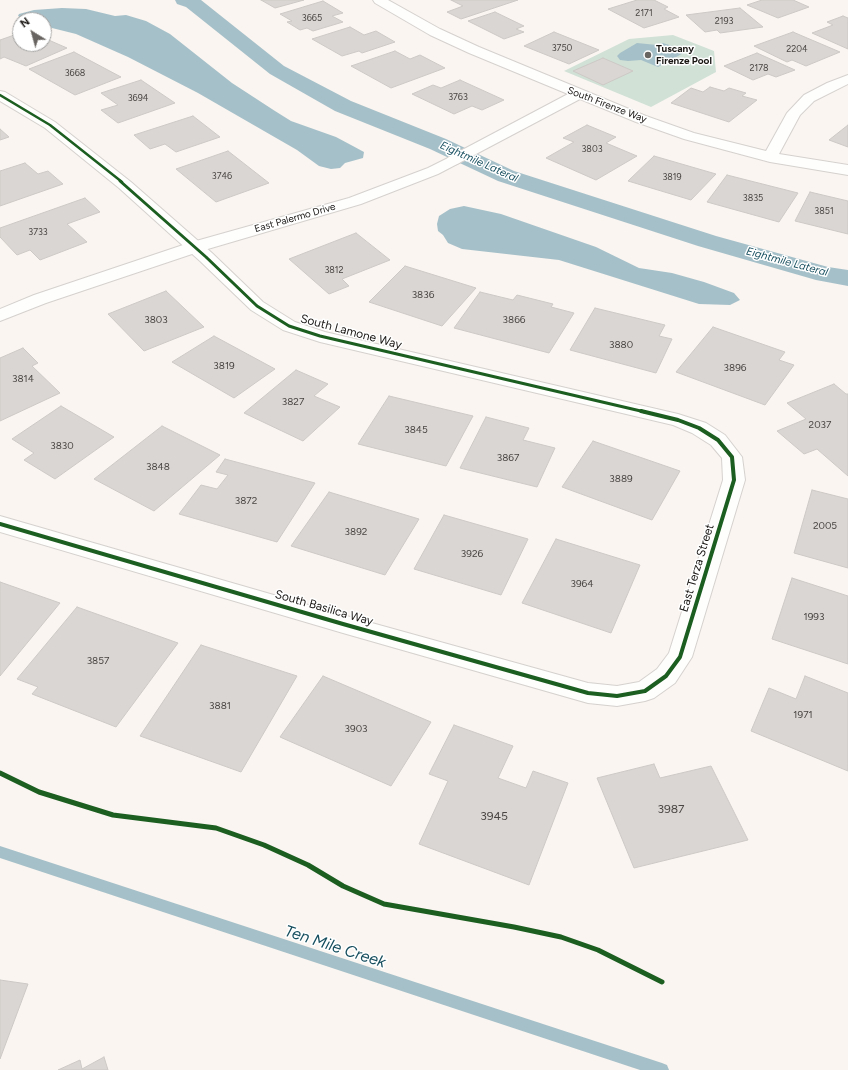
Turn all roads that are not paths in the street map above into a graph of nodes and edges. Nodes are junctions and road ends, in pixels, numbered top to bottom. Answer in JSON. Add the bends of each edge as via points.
{"nodes":[{"id":1,"x":379,"y":0,"type":"edge"},
{"id":2,"x":848,"y":79,"type":"edge"},
{"id":3,"x":579,"y":94,"type":"junction"},
{"id":4,"x":0,"y":95,"type":"edge"},
{"id":5,"x":770,"y":157,"type":"junction"},
{"id":6,"x":848,"y":170,"type":"edge"},
{"id":7,"x":194,"y":247,"type":"junction"},
{"id":8,"x":0,"y":316,"type":"edge"},
{"id":9,"x":718,"y":440,"type":"joint"},
{"id":10,"x":0,"y":524,"type":"edge"},
{"id":11,"x":645,"y":691,"type":"joint"}],
"edges":[{"from":1,"to":3,"type":"street","name":"South Firenze Way","via":[[435,32]]},
{"from":2,"to":5,"type":"street","via":[[809,98],[794,112]]},
{"from":3,"to":5,"type":"street","name":"South Firenze Way","via":[[689,136]]},
{"from":3,"to":7,"type":"street","name":"East Palermo Drive","via":[[433,171],[355,201]]},
{"from":4,"to":7,"type":"street","name":"South Lamone Way","via":[[50,125],[125,184]]},
{"from":5,"to":6,"type":"street","name":"South Firenze Way"},
{"from":7,"to":8,"type":"street","name":"East Palermo Drive","via":[[40,298]]},
{"from":7,"to":9,"type":"street","name":"South Lamone Way","via":[[257,306],[289,326],[320,336],[678,420],[699,428]]},
{"from":9,"to":11,"type":"street","name":"East Terza Street","via":[[732,457],[734,480],[680,657],[666,676]]},
{"from":10,"to":11,"type":"street","name":"South Basilica Way","via":[[588,692],[617,696]]}]}
